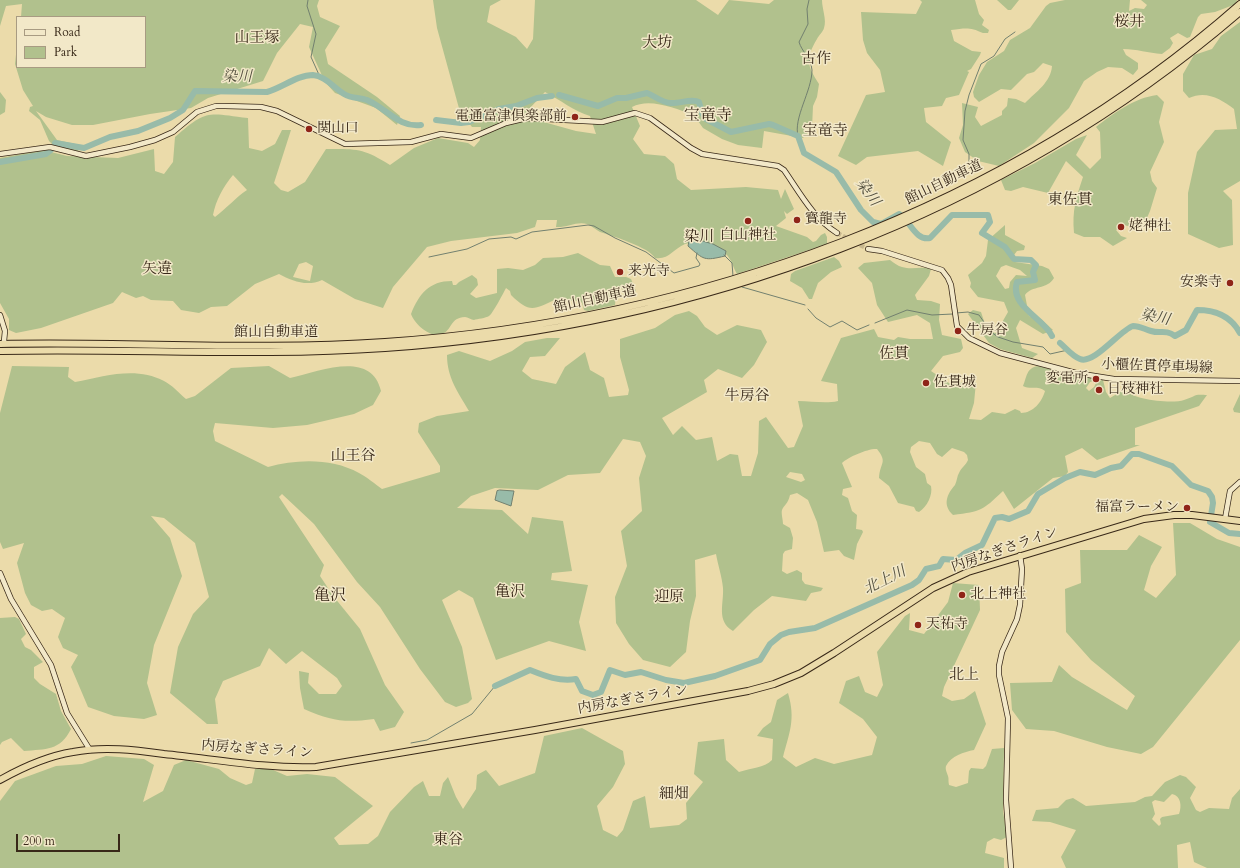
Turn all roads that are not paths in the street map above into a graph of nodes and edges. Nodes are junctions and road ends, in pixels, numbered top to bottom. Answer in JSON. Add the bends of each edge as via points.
{"nodes":[{"id":1,"x":1240,"y":4,"type":"edge"},
{"id":2,"x":1240,"y":12,"type":"edge"},
{"id":3,"x":0,"y":154,"type":"edge"},
{"id":4,"x":958,"y":195,"type":"junction"},
{"id":5,"x":837,"y":233,"type":"tunnel mouth"},
{"id":6,"x":872,"y":233,"type":"junction"},
{"id":7,"x":868,"y":249,"type":"tunnel mouth"},
{"id":8,"x":0,"y":315,"type":"edge"},
{"id":9,"x":2,"y":342,"type":"edge"},
{"id":10,"x":0,"y":351,"type":"edge"},
{"id":11,"x":1240,"y":381,"type":"edge"},
{"id":12,"x":1240,"y":482,"type":"edge"},
{"id":13,"x":1221,"y":518,"type":"junction"},
{"id":14,"x":1240,"y":521,"type":"edge"},
{"id":15,"x":1020,"y":555,"type":"junction"},
{"id":16,"x":0,"y":573,"type":"edge"},
{"id":17,"x":90,"y":750,"type":"junction"},
{"id":18,"x":0,"y":780,"type":"edge"},
{"id":19,"x":1011,"y":868,"type":"edge"}],
"edges":[{"from":1,"to":4,"type":"highway","name":"館山自動車道","via":[[1180,53],[1106,106]]},
{"from":2,"to":4,"type":"highway","name":"館山自動車道","via":[[1191,53],[1118,106],[1050,149]]},
{"from":3,"to":5,"type":"main road","via":[[50,147],[86,156],[130,147],[164,137],[197,112],[216,106],[277,111],[345,144],[411,142],[441,134],[470,138],[506,123],[527,118],[602,122],[635,113],[650,118],[702,154],[778,166],[784,170],[811,210]]},
{"from":4,"to":6,"type":"highway","name":"館山自動車道"},
{"from":6,"to":9,"type":"highway","name":"館山自動車道","via":[[674,295],[559,321],[499,330],[382,342],[318,345]]},
{"from":6,"to":10,"type":"highway","name":"館山自動車道","via":[[771,274],[676,302],[500,336],[383,348],[318,351]]},
{"from":7,"to":11,"type":"main road","name":"小櫃佐貫停車場線","via":[[942,270],[951,285],[957,326],[963,333],[987,348],[1076,373],[1139,380]]},
{"from":8,"to":9,"type":"main road","via":[[5,331]]},
{"from":12,"to":13,"type":"main road","via":[[1230,491]]},
{"from":13,"to":14,"type":"highway","name":"内房なぎさライン"},
{"from":13,"to":15,"type":"highway","name":"内房なぎさライン","via":[[1174,515],[1144,519]]},
{"from":15,"to":17,"type":"highway","name":"内房なぎさライン","via":[[968,572],[933,588],[801,673],[748,691],[316,767],[116,749]]},
{"from":15,"to":19,"type":"main road","via":[[1020,605],[999,666],[1008,718],[1006,800]]},
{"from":16,"to":17,"type":"main road","via":[[11,599],[51,665],[67,713]]},
{"from":17,"to":18,"type":"highway","name":"内房なぎさライン","via":[[52,757]]}]}
